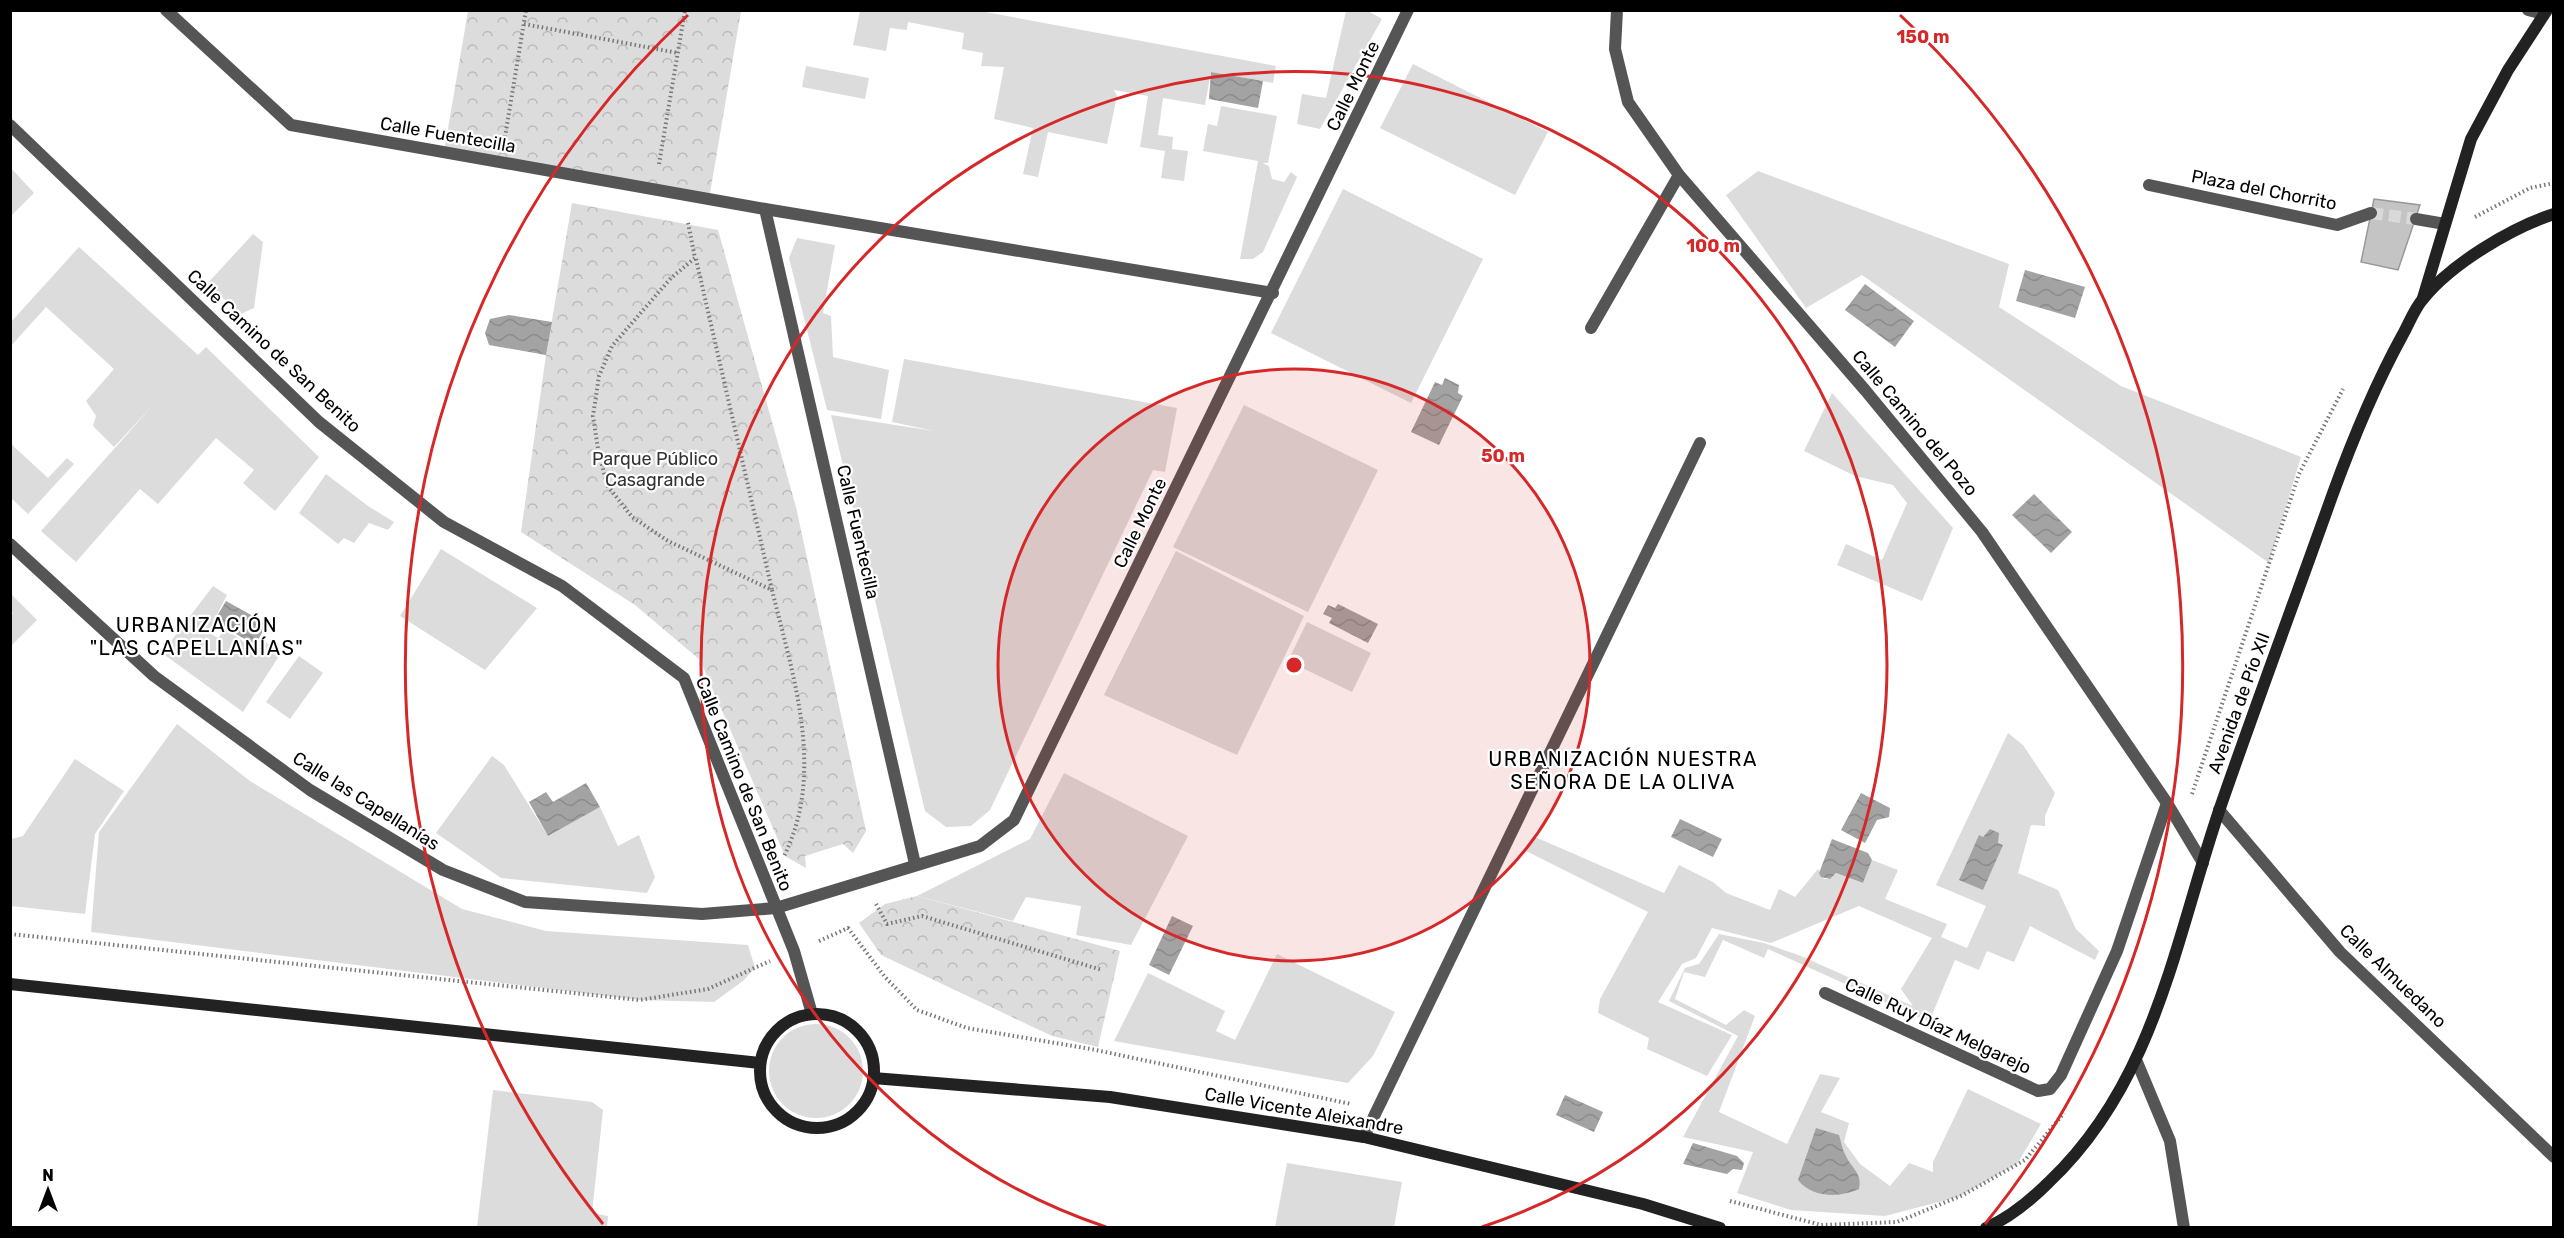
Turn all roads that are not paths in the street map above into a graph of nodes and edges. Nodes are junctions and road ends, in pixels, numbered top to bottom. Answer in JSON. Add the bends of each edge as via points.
{"nodes":[{"id":1,"x":166,"y":10,"type":"edge"},
{"id":2,"x":1408,"y":10,"type":"edge"},
{"id":3,"x":1617,"y":10,"type":"edge"},
{"id":4,"x":2528,"y":10,"type":"edge"},
{"id":5,"x":2546,"y":12,"type":"edge"},
{"id":6,"x":10,"y":125,"type":"edge"},
{"id":7,"x":1679,"y":175,"type":"junction"},
{"id":8,"x":2149,"y":186,"type":"dead end"},
{"id":9,"x":765,"y":209,"type":"junction"},
{"id":10,"x":2371,"y":213,"type":"tunnel mouth"},
{"id":11,"x":2553,"y":214,"type":"edge"},
{"id":12,"x":2416,"y":219,"type":"tunnel mouth"},
{"id":13,"x":2445,"y":224,"type":"junction"},
{"id":14,"x":1273,"y":293,"type":"junction"},
{"id":15,"x":2423,"y":299,"type":"junction"},
{"id":16,"x":1590,"y":328,"type":"dead end"},
{"id":17,"x":1700,"y":443,"type":"dead end"},
{"id":18,"x":10,"y":544,"type":"edge"},
{"id":19,"x":2167,"y":803,"type":"junction"},
{"id":20,"x":2219,"y":810,"type":"junction"},
{"id":21,"x":2203,"y":863,"type":"junction"},
{"id":22,"x":915,"y":864,"type":"junction"},
{"id":23,"x":776,"y":908,"type":"junction"},
{"id":24,"x":10,"y":984,"type":"edge"},
{"id":25,"x":1825,"y":993,"type":"dead end"},
{"id":26,"x":812,"y":1014,"type":"junction"},
{"id":27,"x":2137,"y":1062,"type":"junction"},
{"id":28,"x":760,"y":1063,"type":"junction"},
{"id":29,"x":873,"y":1078,"type":"junction"},
{"id":30,"x":1364,"y":1137,"type":"junction"},
{"id":31,"x":2553,"y":1157,"type":"edge"},
{"id":32,"x":1720,"y":1227,"type":"edge"},
{"id":33,"x":1986,"y":1227,"type":"edge"},
{"id":34,"x":2184,"y":1227,"type":"edge"}],
"edges":[{"from":1,"to":9,"type":"street","name":"Calle Fuentecilla","via":[[291,125]]},
{"from":2,"to":14,"type":"street","name":"Calle Monte"},
{"from":3,"to":7,"type":"street","name":"Calle Camino del Pozo","via":[[1615,49],[1628,102]]},
{"from":4,"to":5,"type":"street"},
{"from":5,"to":13,"type":"main road","via":[[2508,70],[2471,139]]},
{"from":6,"to":23,"type":"street","name":"Calle Camino de San Benito","via":[[319,422],[444,522],[562,586],[684,678]]},
{"from":7,"to":16,"type":"street"},
{"from":7,"to":19,"type":"street","name":"Calle Camino del Pozo","via":[[1982,531]]},
{"from":8,"to":10,"type":"street","name":"Plaza del Chorrito","via":[[2337,225]]},
{"from":9,"to":14,"type":"street","name":"Calle Fuentecilla"},
{"from":9,"to":22,"type":"street","name":"Calle Fuentecilla"},
{"from":11,"to":15,"type":"main road","name":"Avenida de Pío XII","via":[[2492,243]]},
{"from":12,"to":13,"type":"street"},
{"from":13,"to":15,"type":"main road"},
{"from":14,"to":22,"type":"street","name":"Calle Monte","via":[[1014,820],[980,846]]},
{"from":15,"to":20,"type":"main road","name":"Avenida de Pío XII","via":[[2384,368],[2350,447]]},
{"from":17,"to":30,"type":"street"},
{"from":18,"to":23,"type":"street","name":"Calle las Capellanías","via":[[154,676],[310,790],[443,870],[525,902],[702,914]]},
{"from":19,"to":21,"type":"street","name":"Calle Camino del Pozo"},
{"from":19,"to":25,"type":"street","name":"Calle Ruy Díaz Melgarejo","via":[[2117,951],[2061,1075],[2050,1089],[2037,1091]]},
{"from":20,"to":21,"type":"main road","name":"Avenida de Pío XII"},
{"from":20,"to":31,"type":"street","name":"Calle Almuedano","via":[[2340,952]]},
{"from":21,"to":27,"type":"main road","name":"Avenida de Pío XII"},
{"from":22,"to":23,"type":"street","name":"Calle Monte"},
{"from":23,"to":26,"type":"street","name":"Calle Camino de San Benito","via":[[794,951]]},
{"from":24,"to":28,"type":"main road"},
{"from":26,"to":28,"type":"main road","via":[[794,1018],[777,1029]]},
{"from":26,"to":29,"type":"main road","via":[[831,1015],[848,1022],[862,1035],[871,1050]]},
{"from":27,"to":33,"type":"main road","name":"Avenida de Pío XII","via":[[2073,1160],[2033,1198]]},
{"from":27,"to":34,"type":"street","via":[[2170,1141]]},
{"from":28,"to":29,"type":"main road","via":[[760,1082],[767,1101],[797,1125],[816,1128],[851,1117],[864,1104]]},
{"from":29,"to":30,"type":"main road","name":"Calle Vicente Aleixandre","via":[[1110,1096]]},
{"from":30,"to":32,"type":"main road","name":"Calle Vicente Aleixandre","via":[[1643,1204]]}]}
